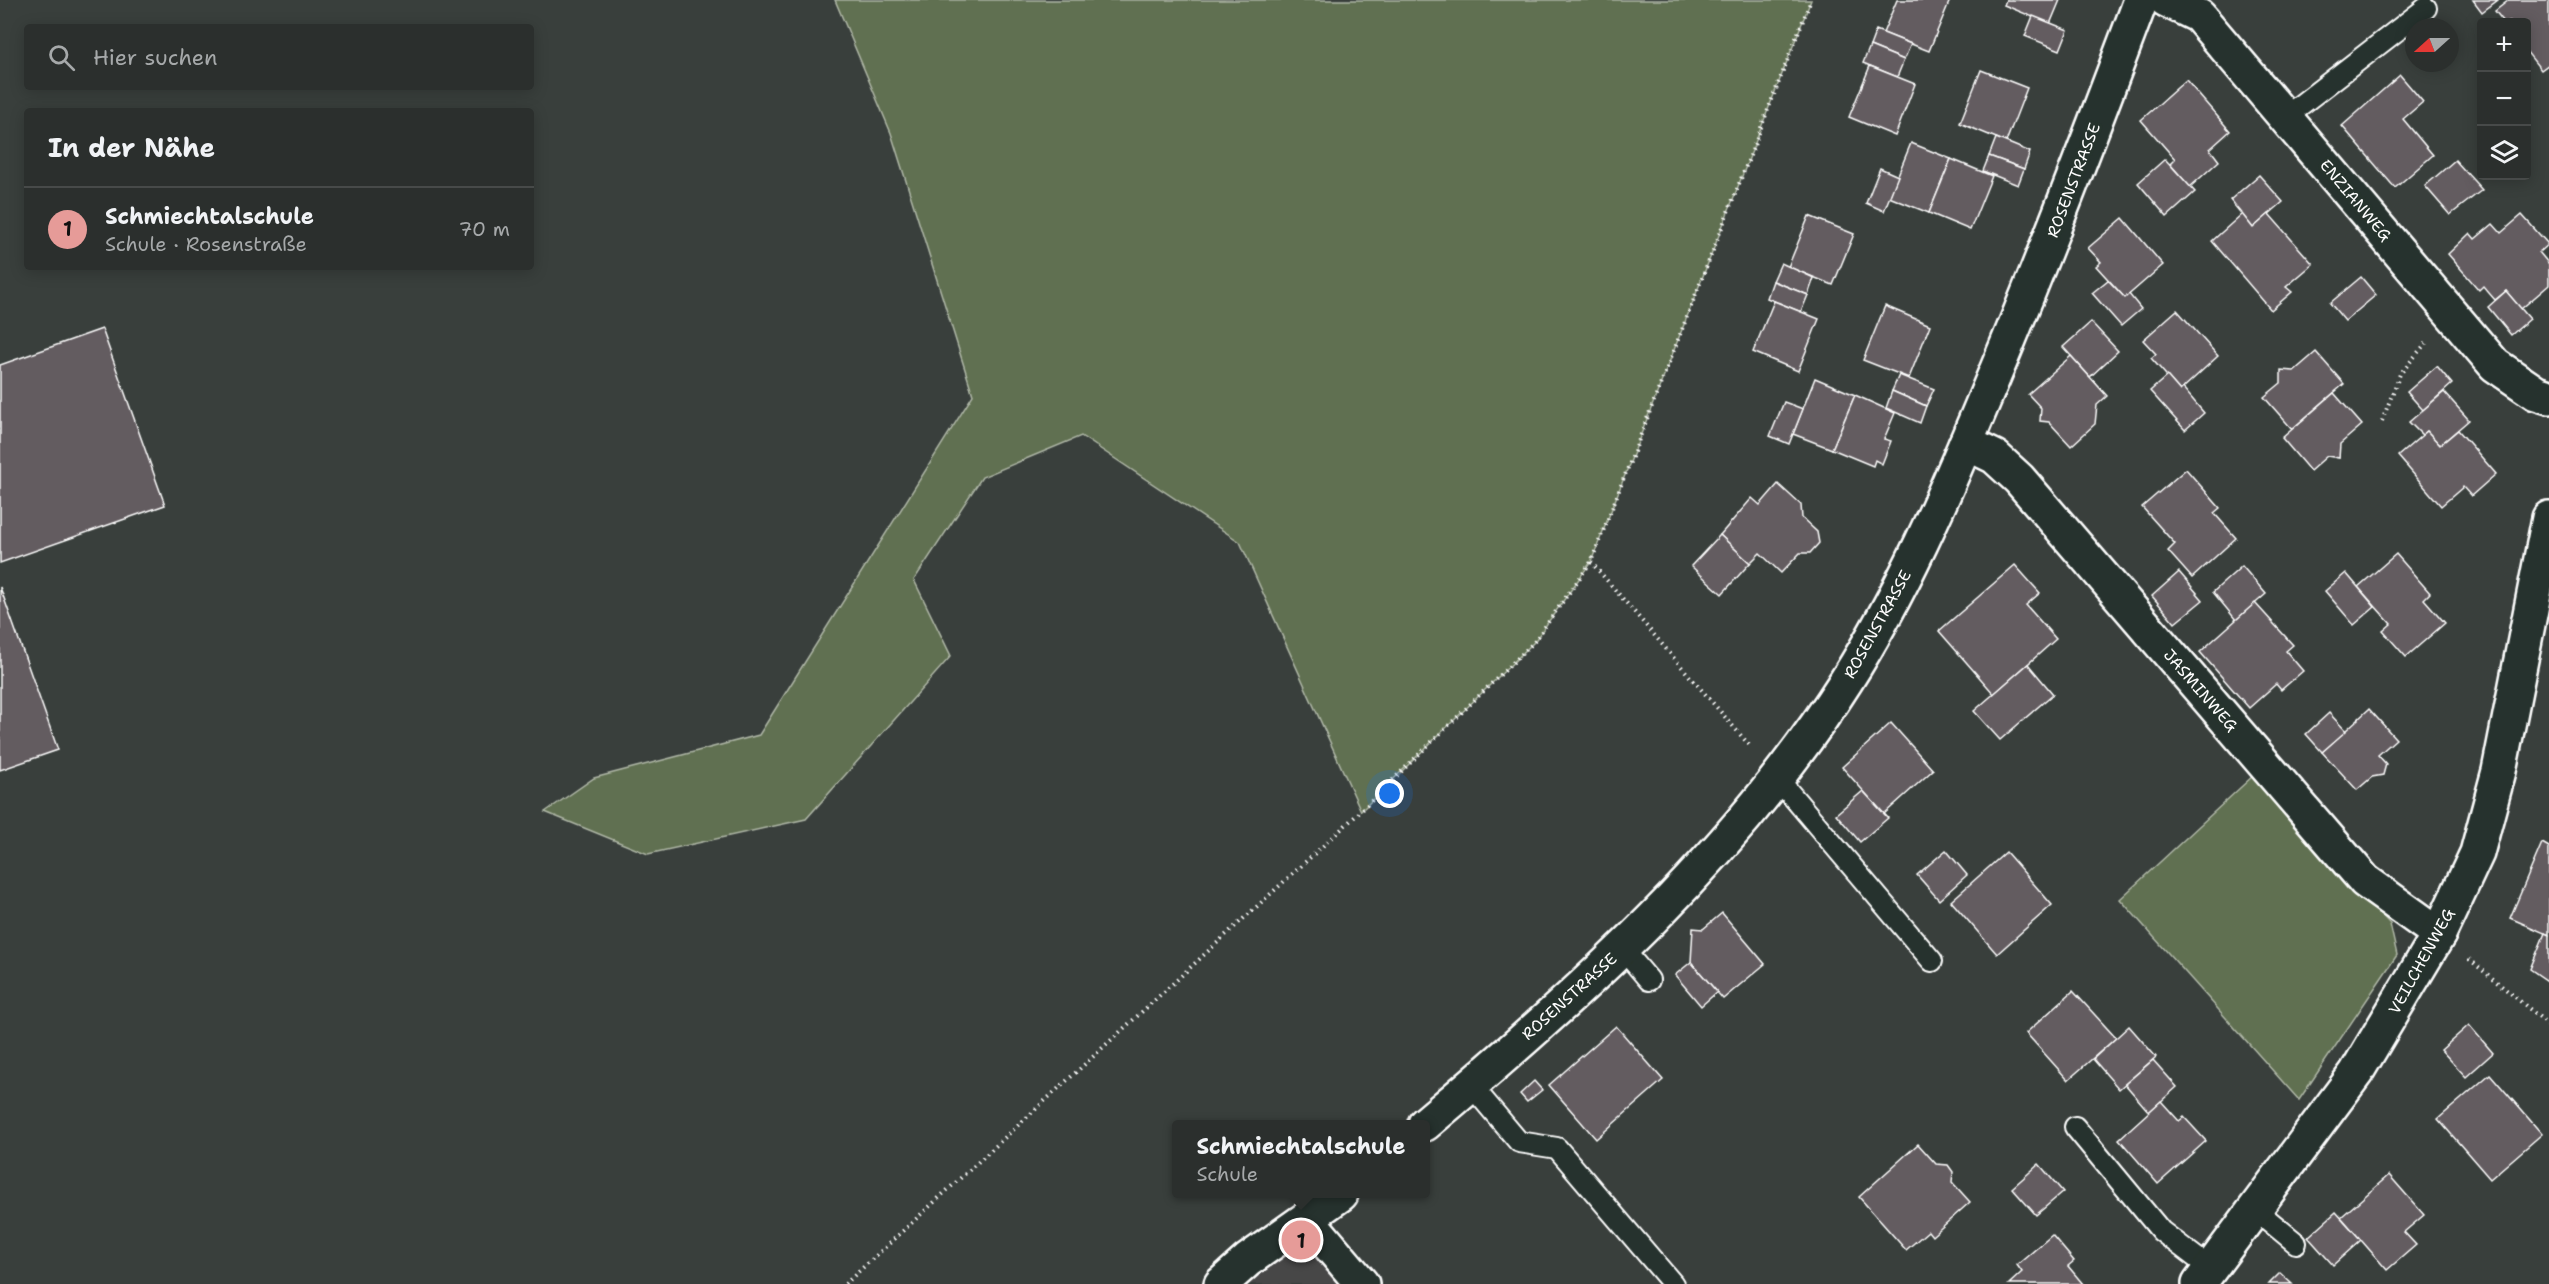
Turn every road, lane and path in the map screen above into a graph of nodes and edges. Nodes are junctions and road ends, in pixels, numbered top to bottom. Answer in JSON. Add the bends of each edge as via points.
{"nodes":[{"id":1,"x":1811,"y":0,"type":"edge"},
{"id":2,"x":2141,"y":0,"type":"edge"},
{"id":3,"x":2166,"y":0,"type":"edge"},
{"id":4,"x":2426,"y":8,"type":"dead end"},
{"id":5,"x":2285,"y":117,"type":"junction"},
{"id":6,"x":2451,"y":312,"type":"junction"},
{"id":7,"x":2549,"y":397,"type":"edge"},
{"id":8,"x":2382,"y":421,"type":"dead end"},
{"id":9,"x":1966,"y":443,"type":"junction"},
{"id":10,"x":2549,"y":518,"type":"edge"},
{"id":11,"x":1591,"y":562,"type":"junction"},
{"id":12,"x":1777,"y":778,"type":"junction"},
{"id":13,"x":2439,"y":934,"type":"junction"},
{"id":14,"x":1622,"y":948,"type":"junction"},
{"id":15,"x":1932,"y":961,"type":"dead end"},
{"id":16,"x":1649,"y":980,"type":"dead end"},
{"id":17,"x":2549,"y":1025,"type":"edge"},
{"id":18,"x":1471,"y":1085,"type":"junction"},
{"id":19,"x":1430,"y":1121,"type":"edge"},
{"id":20,"x":2075,"y":1127,"type":"dead end"},
{"id":21,"x":1336,"y":1198,"type":"edge"},
{"id":22,"x":2256,"y":1210,"type":"junction"},
{"id":23,"x":1307,"y":1219,"type":"junction"},
{"id":24,"x":2296,"y":1243,"type":"dead end"},
{"id":25,"x":2205,"y":1276,"type":"edge"},
{"id":26,"x":845,"y":1284,"type":"edge"},
{"id":27,"x":1221,"y":1284,"type":"edge"},
{"id":28,"x":1362,"y":1284,"type":"edge"},
{"id":29,"x":1673,"y":1284,"type":"edge"}],
"edges":[{"from":1,"to":11,"type":"path"},
{"from":2,"to":9,"type":"street","name":"ROSENSTRASSE","via":[[2043,260]]},
{"from":3,"to":5,"type":"street","name":"ENZIANWEG","via":[[2199,16]]},
{"from":4,"to":5,"type":"lane"},
{"from":5,"to":6,"type":"street","name":"ENZIANWEG"},
{"from":6,"to":7,"type":"street","name":"ENZIANWEG","via":[[2495,365],[2536,393]]},
{"from":6,"to":8,"type":"path","via":[[2400,375]]},
{"from":9,"to":12,"type":"street","name":"ROSENSTRASSE","via":[[1883,618],[1845,683]]},
{"from":9,"to":13,"type":"street","name":"JASMINWEG","via":[[1995,457],[2019,479],[2365,881]]},
{"from":10,"to":13,"type":"street","name":"VEILCHENWEG","via":[[2499,771],[2477,853]]},
{"from":11,"to":12,"type":"path"},
{"from":11,"to":26,"type":"path","via":[[1534,642],[1369,803]]},
{"from":12,"to":14,"type":"street","name":"ROSENSTRASSE","via":[[1659,915]]},
{"from":12,"to":15,"type":"lane"},
{"from":13,"to":17,"type":"path"},
{"from":13,"to":22,"type":"street","name":"VEILCHENWEG","via":[[2356,1072]]},
{"from":14,"to":16,"type":"lane"},
{"from":14,"to":18,"type":"street","name":"ROSENSTRASSE"},
{"from":18,"to":19,"type":"street","name":"ROSENSTRASSE"},
{"from":18,"to":29,"type":"lane","via":[[1520,1142],[1557,1148]]},
{"from":20,"to":25,"type":"lane","via":[[2161,1231]]},
{"from":21,"to":23,"type":"street"},
{"from":22,"to":24,"type":"lane"},
{"from":22,"to":25,"type":"street","name":"VEILCHENWEG"},
{"from":23,"to":27,"type":"street"},
{"from":23,"to":28,"type":"street"}]}
